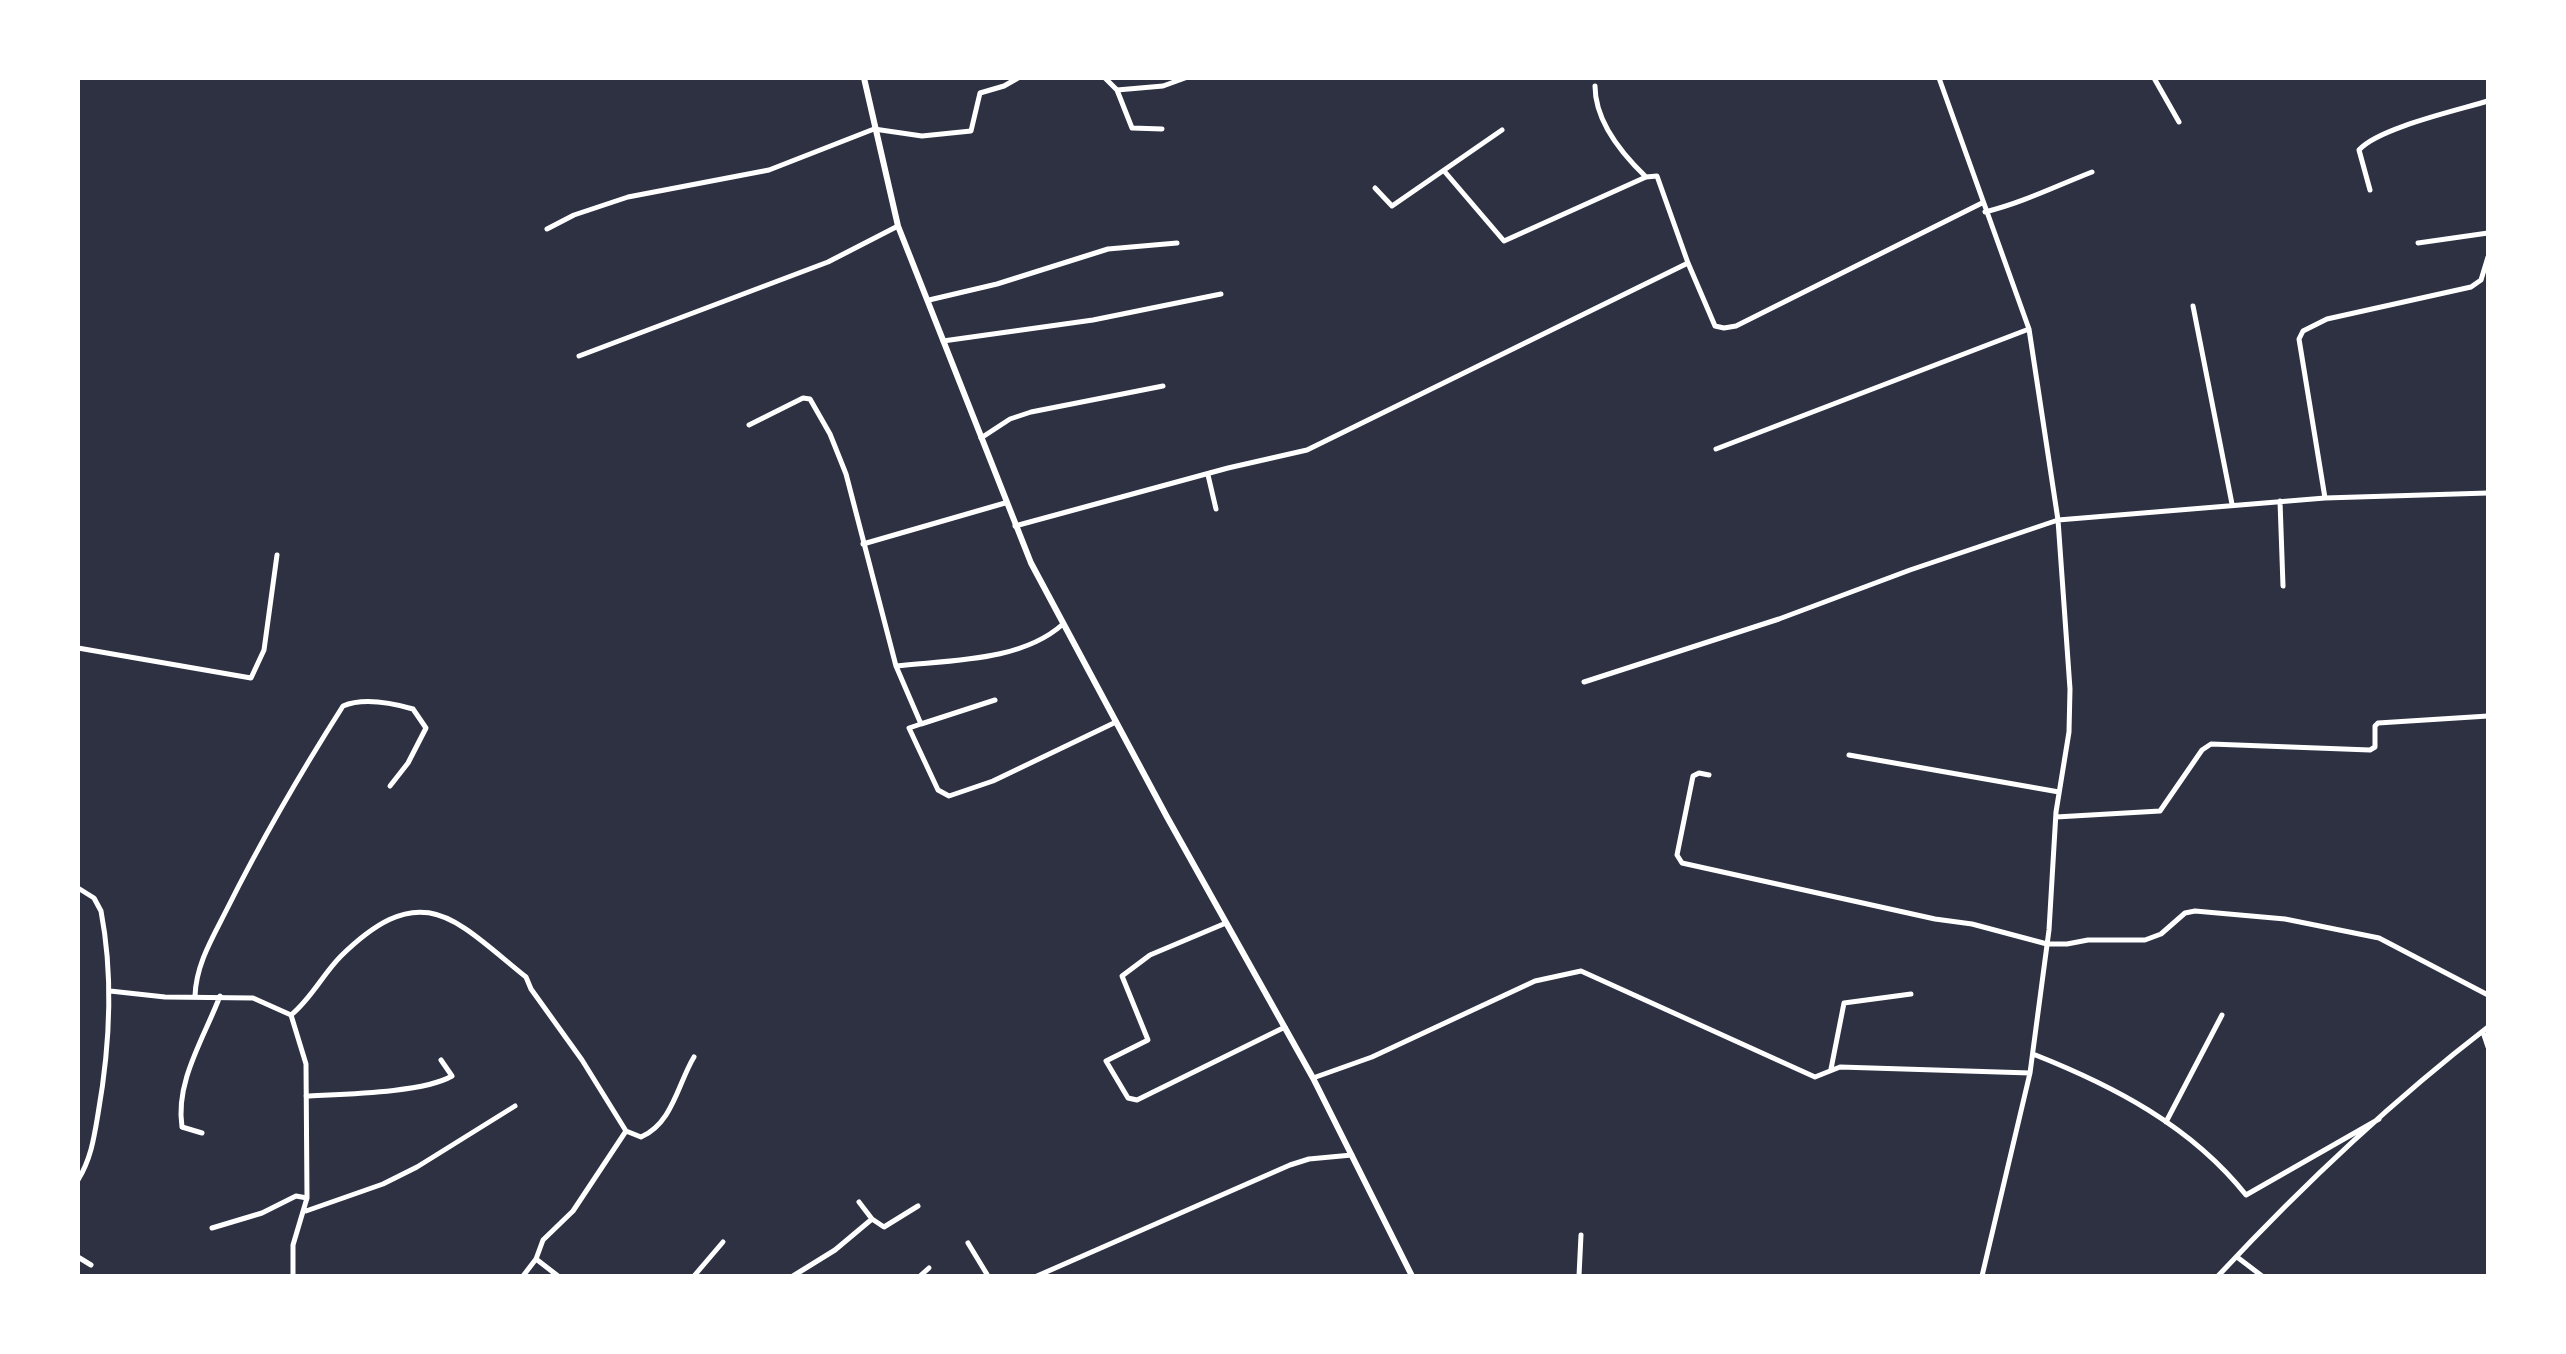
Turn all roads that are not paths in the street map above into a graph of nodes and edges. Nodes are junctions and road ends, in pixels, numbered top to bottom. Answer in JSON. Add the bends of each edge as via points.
{"nodes":[{"id":1,"x":864,"y":78,"type":"edge"},
{"id":2,"x":1018,"y":78,"type":"edge"},
{"id":3,"x":1105,"y":78,"type":"edge"},
{"id":4,"x":1185,"y":78,"type":"edge"},
{"id":5,"x":1939,"y":78,"type":"edge"},
{"id":6,"x":2154,"y":78,"type":"edge"},
{"id":7,"x":1594,"y":86,"type":"dead end"},
{"id":8,"x":1118,"y":90,"type":"junction"},
{"id":9,"x":2488,"y":101,"type":"edge"},
{"id":10,"x":2179,"y":122,"type":"dead end"},
{"id":11,"x":1162,"y":128,"type":"dead end"},
{"id":12,"x":874,"y":129,"type":"junction"},
{"id":13,"x":1502,"y":130,"type":"dead end"},
{"id":14,"x":1445,"y":172,"type":"junction"},
{"id":15,"x":2092,"y":172,"type":"dead end"},
{"id":16,"x":1646,"y":177,"type":"junction"},
{"id":17,"x":1375,"y":188,"type":"dead end"},
{"id":18,"x":2370,"y":190,"type":"dead end"},
{"id":19,"x":1982,"y":203,"type":"junction"},
{"id":20,"x":1985,"y":212,"type":"junction"},
{"id":21,"x":898,"y":226,"type":"junction"},
{"id":22,"x":547,"y":230,"type":"dead end"},
{"id":23,"x":2488,"y":233,"type":"edge"},
{"id":24,"x":1177,"y":243,"type":"dead end"},
{"id":25,"x":2418,"y":243,"type":"dead end"},
{"id":26,"x":2488,"y":257,"type":"edge"},
{"id":27,"x":1688,"y":263,"type":"junction"},
{"id":28,"x":1221,"y":294,"type":"dead end"},
{"id":29,"x":929,"y":300,"type":"junction"},
{"id":30,"x":2193,"y":306,"type":"dead end"},
{"id":31,"x":2030,"y":329,"type":"junction"},
{"id":32,"x":943,"y":341,"type":"junction"},
{"id":33,"x":579,"y":356,"type":"dead end"},
{"id":34,"x":1163,"y":386,"type":"dead end"},
{"id":35,"x":749,"y":425,"type":"dead end"},
{"id":36,"x":981,"y":438,"type":"junction"},
{"id":37,"x":1716,"y":449,"type":"dead end"},
{"id":38,"x":1208,"y":475,"type":"junction"},
{"id":39,"x":2488,"y":493,"type":"edge"},
{"id":40,"x":2325,"y":498,"type":"junction"},
{"id":41,"x":2280,"y":501,"type":"junction"},
{"id":42,"x":1005,"y":503,"type":"junction"},
{"id":43,"x":2232,"y":504,"type":"junction"},
{"id":44,"x":1216,"y":509,"type":"dead end"},
{"id":45,"x":2058,"y":520,"type":"junction"},
{"id":46,"x":1015,"y":526,"type":"junction"},
{"id":47,"x":863,"y":544,"type":"junction"},
{"id":48,"x":276,"y":555,"type":"dead end"},
{"id":49,"x":2282,"y":586,"type":"dead end"},
{"id":50,"x":1063,"y":624,"type":"junction"},
{"id":51,"x":78,"y":648,"type":"edge"},
{"id":52,"x":896,"y":666,"type":"junction"},
{"id":53,"x":1584,"y":682,"type":"dead end"},
{"id":54,"x":995,"y":700,"type":"dead end"},
{"id":55,"x":2488,"y":716,"type":"edge"},
{"id":56,"x":1116,"y":722,"type":"junction"},
{"id":57,"x":922,"y":724,"type":"junction"},
{"id":58,"x":1848,"y":755,"type":"dead end"},
{"id":59,"x":1709,"y":775,"type":"dead end"},
{"id":60,"x":390,"y":786,"type":"dead end"},
{"id":61,"x":2059,"y":792,"type":"junction"},
{"id":62,"x":2056,"y":817,"type":"junction"},
{"id":63,"x":78,"y":888,"type":"edge"},
{"id":64,"x":1226,"y":923,"type":"junction"},
{"id":65,"x":2048,"y":944,"type":"junction"},
{"id":66,"x":110,"y":990,"type":"junction"},
{"id":67,"x":1911,"y":994,"type":"dead end"},
{"id":68,"x":2488,"y":995,"type":"edge"},
{"id":69,"x":195,"y":996,"type":"junction"},
{"id":70,"x":220,"y":996,"type":"junction"},
{"id":71,"x":2222,"y":1014,"type":"dead end"},
{"id":72,"x":290,"y":1015,"type":"junction"},
{"id":73,"x":1286,"y":1027,"type":"junction"},
{"id":74,"x":2486,"y":1029,"type":"edge"},
{"id":75,"x":2488,"y":1047,"type":"edge"},
{"id":76,"x":2032,"y":1053,"type":"junction"},
{"id":77,"x":694,"y":1057,"type":"dead end"},
{"id":78,"x":441,"y":1060,"type":"dead end"},
{"id":79,"x":1830,"y":1072,"type":"junction"},
{"id":80,"x":2030,"y":1072,"type":"junction"},
{"id":81,"x":1313,"y":1078,"type":"junction"},
{"id":82,"x":306,"y":1096,"type":"junction"},
{"id":83,"x":514,"y":1106,"type":"dead end"},
{"id":84,"x":2379,"y":1119,"type":"junction"},
{"id":85,"x":2166,"y":1122,"type":"junction"},
{"id":86,"x":626,"y":1131,"type":"junction"},
{"id":87,"x":202,"y":1133,"type":"dead end"},
{"id":88,"x":1352,"y":1155,"type":"junction"},
{"id":89,"x":78,"y":1180,"type":"edge"},
{"id":90,"x":307,"y":1198,"type":"junction"},
{"id":91,"x":859,"y":1202,"type":"dead end"},
{"id":92,"x":918,"y":1206,"type":"dead end"},
{"id":93,"x":306,"y":1211,"type":"junction"},
{"id":94,"x":872,"y":1219,"type":"junction"},
{"id":95,"x":212,"y":1228,"type":"dead end"},
{"id":96,"x":1580,"y":1234,"type":"dead end"},
{"id":97,"x":723,"y":1242,"type":"dead end"},
{"id":98,"x":968,"y":1242,"type":"dead end"},
{"id":99,"x":78,"y":1257,"type":"edge"},
{"id":100,"x":2237,"y":1257,"type":"junction"},
{"id":101,"x":536,"y":1259,"type":"junction"},
{"id":102,"x":91,"y":1265,"type":"dead end"},
{"id":103,"x":929,"y":1268,"type":"dead end"},
{"id":104,"x":293,"y":1276,"type":"edge"},
{"id":105,"x":522,"y":1276,"type":"edge"},
{"id":106,"x":558,"y":1276,"type":"edge"},
{"id":107,"x":694,"y":1276,"type":"edge"},
{"id":108,"x":793,"y":1276,"type":"edge"},
{"id":109,"x":920,"y":1276,"type":"edge"},
{"id":110,"x":988,"y":1276,"type":"edge"},
{"id":111,"x":1037,"y":1276,"type":"edge"},
{"id":112,"x":1412,"y":1276,"type":"edge"},
{"id":113,"x":1579,"y":1276,"type":"edge"},
{"id":114,"x":1982,"y":1276,"type":"edge"},
{"id":115,"x":2218,"y":1276,"type":"edge"},
{"id":116,"x":2262,"y":1276,"type":"edge"}],
"edges":[{"from":1,"to":12,"type":"street"},
{"from":2,"to":12,"type":"street","via":[[980,93],[971,131],[922,136]]},
{"from":3,"to":8,"type":"street"},
{"from":4,"to":8,"type":"street"},
{"from":5,"to":19,"type":"street"},
{"from":6,"to":10,"type":"street"},
{"from":7,"to":16,"type":"street","via":[[1601,116]]},
{"from":8,"to":11,"type":"street","via":[[1132,128]]},
{"from":9,"to":18,"type":"street","via":[[2363,144]]},
{"from":12,"to":21,"type":"street"},
{"from":12,"to":22,"type":"street","via":[[770,170],[628,197]]},
{"from":13,"to":14,"type":"street"},
{"from":14,"to":16,"type":"street","via":[[1504,241]]},
{"from":14,"to":17,"type":"street","via":[[1392,206]]},
{"from":15,"to":20,"type":"street"},
{"from":16,"to":27,"type":"street","via":[[1661,180]]},
{"from":19,"to":20,"type":"street"},
{"from":19,"to":27,"type":"street","via":[[1729,328],[1716,326]]},
{"from":20,"to":31,"type":"street"},
{"from":21,"to":29,"type":"street"},
{"from":21,"to":33,"type":"street","via":[[828,262]]},
{"from":23,"to":25,"type":"street"},
{"from":24,"to":29,"type":"street","via":[[1108,250]]},
{"from":26,"to":40,"type":"street","via":[[2471,287],[2303,330],[2299,339]]},
{"from":27,"to":38,"type":"street","via":[[1307,450]]},
{"from":28,"to":32,"type":"street"},
{"from":29,"to":32,"type":"street"},
{"from":30,"to":43,"type":"street"},
{"from":31,"to":37,"type":"street"},
{"from":31,"to":45,"type":"street"},
{"from":32,"to":36,"type":"street"},
{"from":34,"to":36,"type":"street","via":[[1031,412]]},
{"from":35,"to":47,"type":"street","via":[[810,399],[840,457]]},
{"from":36,"to":42,"type":"street"},
{"from":38,"to":44,"type":"street"},
{"from":38,"to":46,"type":"street"},
{"from":39,"to":40,"type":"street"},
{"from":40,"to":41,"type":"street"},
{"from":41,"to":43,"type":"street"},
{"from":41,"to":49,"type":"street"},
{"from":42,"to":46,"type":"street"},
{"from":42,"to":47,"type":"street"},
{"from":43,"to":45,"type":"street"},
{"from":45,"to":53,"type":"street"},
{"from":45,"to":61,"type":"street","via":[[2070,689]]},
{"from":46,"to":50,"type":"street"},
{"from":47,"to":52,"type":"street"},
{"from":48,"to":51,"type":"street","via":[[264,650],[251,678]]},
{"from":50,"to":52,"type":"street","via":[[1048,638],[1007,651]]},
{"from":50,"to":56,"type":"street"},
{"from":52,"to":57,"type":"street"},
{"from":54,"to":57,"type":"street"},
{"from":55,"to":62,"type":"street","via":[[2378,723],[2370,750],[2211,744],[2160,811]]},
{"from":56,"to":57,"type":"street","via":[[949,796],[938,790],[910,728]]},
{"from":56,"to":64,"type":"street"},
{"from":58,"to":61,"type":"street"},
{"from":59,"to":65,"type":"street","via":[[1693,776],[1677,855],[1682,863]]},
{"from":60,"to":69,"type":"street","via":[[426,728],[413,709],[394,703],[343,706],[244,874],[202,959]]},
{"from":61,"to":62,"type":"street"},
{"from":62,"to":65,"type":"street"},
{"from":63,"to":66,"type":"street","via":[[102,911]]},
{"from":64,"to":73,"type":"street"},
{"from":64,"to":73,"type":"street","via":[[1150,956],[1122,976],[1148,1040],[1106,1061],[1128,1098],[1137,1100]]},
{"from":65,"to":68,"type":"street","via":[[2145,940],[2188,912],[2269,917],[2379,938]]},
{"from":65,"to":76,"type":"street"},
{"from":66,"to":69,"type":"street"},
{"from":66,"to":89,"type":"street","via":[[106,1070],[91,1153]]},
{"from":67,"to":79,"type":"street","via":[[1844,1004]]},
{"from":69,"to":70,"type":"street"},
{"from":70,"to":72,"type":"street","via":[[264,1000]]},
{"from":70,"to":87,"type":"street","via":[[179,1105],[182,1127]]},
{"from":71,"to":85,"type":"street"},
{"from":72,"to":82,"type":"street","via":[[306,1064]]},
{"from":72,"to":86,"type":"street","via":[[355,944],[402,914],[429,911],[460,923],[526,977]]},
{"from":73,"to":81,"type":"street"},
{"from":74,"to":75,"type":"street"},
{"from":74,"to":84,"type":"street"},
{"from":76,"to":80,"type":"street"},
{"from":76,"to":85,"type":"street","via":[[2119,1090]]},
{"from":77,"to":86,"type":"street","via":[[676,1100],[651,1132],[642,1137]]},
{"from":78,"to":82,"type":"street","via":[[452,1076],[438,1084]]},
{"from":79,"to":80,"type":"street"},
{"from":79,"to":81,"type":"street","via":[[1802,1072],[1580,971],[1535,980]]},
{"from":80,"to":114,"type":"street"},
{"from":81,"to":88,"type":"street"},
{"from":82,"to":90,"type":"street"},
{"from":83,"to":93,"type":"street","via":[[417,1168]]},
{"from":84,"to":85,"type":"street","via":[[2246,1195],[2206,1151]]},
{"from":84,"to":100,"type":"street"},
{"from":86,"to":101,"type":"street","via":[[574,1211],[543,1240]]},
{"from":88,"to":111,"type":"street","via":[[1290,1165]]},
{"from":88,"to":112,"type":"street"},
{"from":90,"to":93,"type":"street"},
{"from":90,"to":95,"type":"street","via":[[296,1196]]},
{"from":91,"to":94,"type":"street"},
{"from":92,"to":94,"type":"street","via":[[890,1226]]},
{"from":93,"to":104,"type":"street","via":[[293,1245]]},
{"from":94,"to":108,"type":"street"},
{"from":96,"to":113,"type":"street"},
{"from":97,"to":107,"type":"street"},
{"from":98,"to":110,"type":"street"},
{"from":99,"to":102,"type":"street"},
{"from":100,"to":115,"type":"street"},
{"from":100,"to":116,"type":"street"},
{"from":101,"to":105,"type":"street"},
{"from":101,"to":106,"type":"street"},
{"from":103,"to":109,"type":"street"}]}
